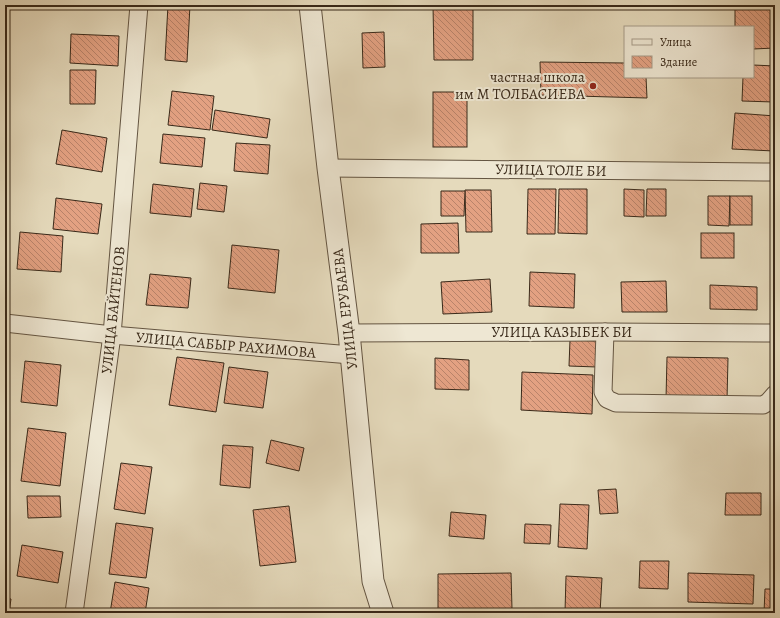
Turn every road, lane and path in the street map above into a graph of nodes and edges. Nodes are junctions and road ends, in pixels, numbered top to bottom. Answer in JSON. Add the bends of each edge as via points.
{"nodes":[{"id":1,"x":139,"y":5,"type":"edge"},
{"id":2,"x":310,"y":5,"type":"edge"},
{"id":3,"x":328,"y":168,"type":"junction"},
{"id":4,"x":775,"y":172,"type":"edge"},
{"id":5,"x":5,"y":323,"type":"edge"},
{"id":6,"x":605,"y":332,"type":"junction"},
{"id":7,"x":349,"y":333,"type":"junction"},
{"id":8,"x":775,"y":333,"type":"edge"},
{"id":9,"x":112,"y":335,"type":"junction"},
{"id":10,"x":351,"y":355,"type":"junction"},
{"id":11,"x":775,"y":394,"type":"edge"},
{"id":12,"x":74,"y":613,"type":"edge"},
{"id":13,"x":383,"y":613,"type":"edge"}],
"edges":[{"from":1,"to":9,"type":"street","name":"УЛИЦА БАЙТЕНОВ"},
{"from":2,"to":3,"type":"street","name":"УЛИЦА ЕРУБАЕВА"},
{"from":3,"to":4,"type":"street","name":"УЛИЦА ТОЛЕ БИ"},
{"from":3,"to":7,"type":"street","name":"УЛИЦА ЕРУБАЕВА"},
{"from":5,"to":9,"type":"street","name":"УЛИЦА САБЫР РАХИМОВА"},
{"from":6,"to":7,"type":"street","name":"УЛИЦА КАЗЫБЕК БИ"},
{"from":6,"to":8,"type":"street","name":"УЛИЦА КАЗЫБЕК БИ"},
{"from":6,"to":11,"type":"street","via":[[603,392],[607,399],[616,403],[763,404]]},
{"from":7,"to":10,"type":"street","name":"УЛИЦА ЕРУБАЕВА"},
{"from":9,"to":10,"type":"street","name":"УЛИЦА САБЫР РАХИМОВА"},
{"from":9,"to":12,"type":"street","name":"УЛИЦА БАЙТЕНОВ"},
{"from":10,"to":13,"type":"street","name":"УЛИЦА ЕРУБАЕВА","via":[[373,581]]}]}
